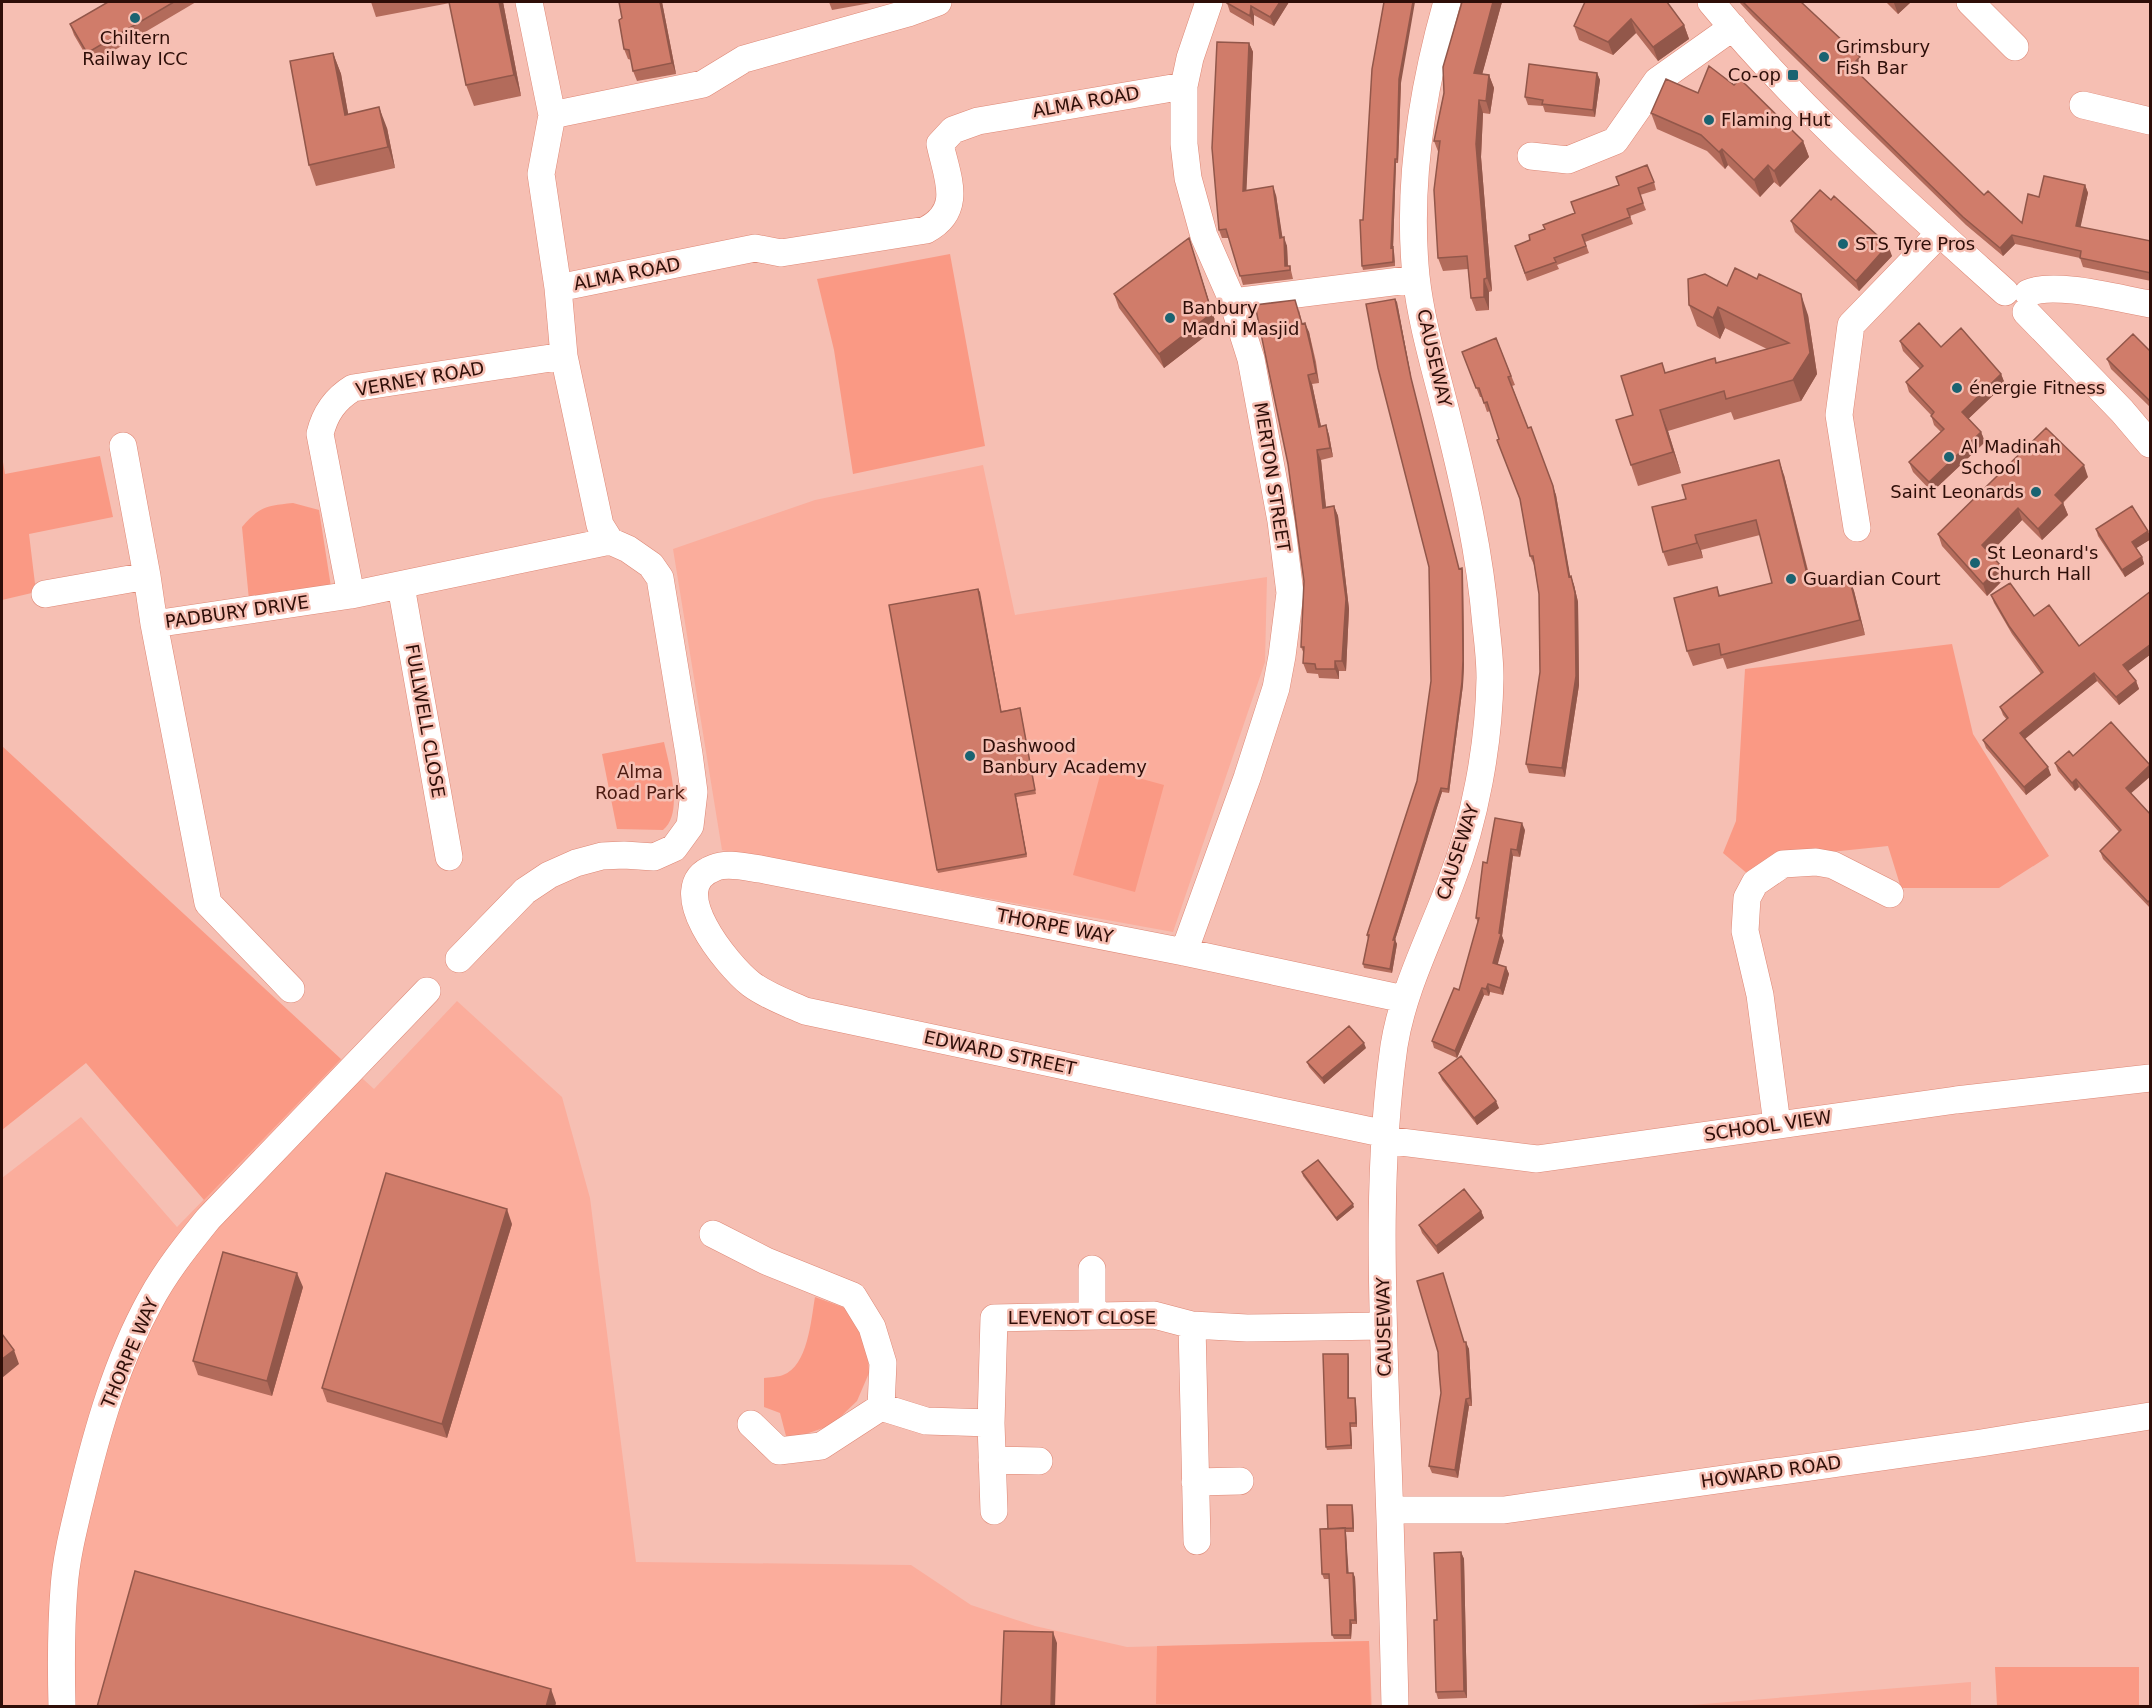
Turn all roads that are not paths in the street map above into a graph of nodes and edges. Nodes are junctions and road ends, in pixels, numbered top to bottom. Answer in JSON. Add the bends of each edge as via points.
{"nodes":[{"id":1,"x":529,"y":2,"type":"edge"},
{"id":2,"x":938,"y":2,"type":"edge"},
{"id":3,"x":1209,"y":2,"type":"edge"},
{"id":4,"x":1447,"y":2,"type":"edge"},
{"id":5,"x":1712,"y":2,"type":"edge"},
{"id":6,"x":1970,"y":2,"type":"edge"},
{"id":7,"x":907,"y":7,"type":"edge"},
{"id":8,"x":1733,"y":27,"type":"junction"},
{"id":9,"x":2015,"y":47,"type":"dead end"},
{"id":10,"x":1184,"y":86,"type":"junction"},
{"id":11,"x":2083,"y":105,"type":"dead end"},
{"id":12,"x":552,"y":116,"type":"junction"},
{"id":13,"x":2151,"y":121,"type":"edge"},
{"id":14,"x":1532,"y":156,"type":"dead end"},
{"id":15,"x":1940,"y":233,"type":"junction"},
{"id":16,"x":1416,"y":279,"type":"junction"},
{"id":17,"x":558,"y":288,"type":"junction"},
{"id":18,"x":2020,"y":299,"type":"junction"},
{"id":19,"x":1233,"y":302,"type":"junction"},
{"id":20,"x":2151,"y":304,"type":"edge"},
{"id":21,"x":564,"y":356,"type":"junction"},
{"id":22,"x":2151,"y":444,"type":"edge"},
{"id":23,"x":123,"y":446,"type":"dead end"},
{"id":24,"x":1857,"y":528,"type":"dead end"},
{"id":25,"x":610,"y":541,"type":"junction"},
{"id":26,"x":147,"y":576,"type":"junction"},
{"id":27,"x":401,"y":586,"type":"junction"},
{"id":28,"x":45,"y":594,"type":"dead end"},
{"id":29,"x":351,"y":595,"type":"junction"},
{"id":30,"x":154,"y":624,"type":"junction"},
{"id":31,"x":449,"y":857,"type":"dead end"},
{"id":32,"x":704,"y":872,"type":"joint"},
{"id":33,"x":1890,"y":894,"type":"dead end"},
{"id":34,"x":1184,"y":952,"type":"junction"},
{"id":35,"x":459,"y":959,"type":"dead end"},
{"id":36,"x":291,"y":989,"type":"dead end"},
{"id":37,"x":428,"y":991,"type":"dead end"},
{"id":38,"x":1404,"y":999,"type":"junction"},
{"id":39,"x":2151,"y":1078,"type":"edge"},
{"id":40,"x":1777,"y":1125,"type":"junction"},
{"id":41,"x":1385,"y":1137,"type":"junction"},
{"id":42,"x":713,"y":1234,"type":"dead end"},
{"id":43,"x":1092,"y":1269,"type":"dead end"},
{"id":44,"x":1092,"y":1315,"type":"junction"},
{"id":45,"x":1192,"y":1325,"type":"junction"},
{"id":46,"x":1383,"y":1326,"type":"junction"},
{"id":47,"x":881,"y":1407,"type":"junction"},
{"id":48,"x":2151,"y":1416,"type":"edge"},
{"id":49,"x":992,"y":1423,"type":"junction"},
{"id":50,"x":751,"y":1424,"type":"dead end"},
{"id":51,"x":992,"y":1460,"type":"junction"},
{"id":52,"x":1039,"y":1461,"type":"dead end"},
{"id":53,"x":1240,"y":1480,"type":"dead end"},
{"id":54,"x":1195,"y":1482,"type":"junction"},
{"id":55,"x":1390,"y":1510,"type":"junction"},
{"id":56,"x":994,"y":1511,"type":"dead end"},
{"id":57,"x":1197,"y":1540,"type":"dead end"},
{"id":58,"x":62,"y":1707,"type":"edge"},
{"id":59,"x":1395,"y":1707,"type":"edge"}],
"edges":[{"from":1,"to":12,"type":"street"},
{"from":2,"to":7,"type":"street"},
{"from":3,"to":10,"type":"street","name":"MERTON STREET"},
{"from":4,"to":16,"type":"street","name":"CAUSEWAY","via":[[1420,125],[1414,218]]},
{"from":5,"to":8,"type":"street"},
{"from":6,"to":9,"type":"street"},
{"from":7,"to":12,"type":"street","via":[[744,60],[703,84]]},
{"from":8,"to":14,"type":"street","via":[[1657,81],[1615,141],[1568,160]]},
{"from":8,"to":15,"type":"street","via":[[1819,121]]},
{"from":10,"to":17,"type":"street","name":"ALMA ROAD","via":[[978,121],[953,130],[940,144],[952,198],[946,215],[926,230],[781,253],[755,248]]},
{"from":10,"to":19,"type":"street","name":"MERTON STREET","via":[[1188,178],[1204,236]]},
{"from":11,"to":13,"type":"street"},
{"from":12,"to":17,"type":"street","via":[[541,174]]},
{"from":15,"to":18,"type":"street"},
{"from":15,"to":24,"type":"street","via":[[1851,325],[1839,415]]},
{"from":16,"to":19,"type":"street"},
{"from":16,"to":38,"type":"street","name":"CAUSEWAY","via":[[1466,490],[1482,582],[1490,674],[1487,731],[1477,792],[1454,876]]},
{"from":17,"to":21,"type":"street","name":"ALMA ROAD"},
{"from":18,"to":20,"type":"street","via":[[2047,289]]},
{"from":18,"to":22,"type":"street"},
{"from":19,"to":34,"type":"street","name":"MERTON STREET","via":[[1258,390],[1290,593],[1276,688]]},
{"from":21,"to":25,"type":"street","name":"ALMA ROAD","via":[[600,525]]},
{"from":21,"to":29,"type":"street","name":"VERNEY ROAD","via":[[353,388],[341,396],[324,416],[320,434]]},
{"from":23,"to":26,"type":"street"},
{"from":25,"to":27,"type":"street","name":"PADBURY DRIVE"},
{"from":25,"to":35,"type":"street","via":[[651,565],[660,578],[694,792],[690,826],[674,848],[654,857],[602,856],[576,862],[549,875],[525,891]]},
{"from":26,"to":28,"type":"street"},
{"from":26,"to":30,"type":"street"},
{"from":27,"to":29,"type":"street","name":"PADBURY DRIVE"},
{"from":27,"to":31,"type":"street","name":"FULLWELL CLOSE"},
{"from":29,"to":30,"type":"street","name":"PADBURY DRIVE"},
{"from":30,"to":36,"type":"street","name":"PADBURY DRIVE","via":[[208,903]]},
{"from":32,"to":34,"type":"street","name":"THORPE WAY","via":[[716,866],[759,869]]},
{"from":32,"to":41,"type":"street","name":"EDWARD STREET","via":[[696,888],[696,907],[715,945],[752,984],[805,1011]]},
{"from":33,"to":40,"type":"street","via":[[1833,866],[1816,862],[1783,864],[1755,883],[1747,898],[1745,931],[1760,995]]},
{"from":34,"to":38,"type":"street","name":"THORPE WAY"},
{"from":37,"to":58,"type":"street","name":"THORPE WAY","via":[[208,1219],[150,1300],[105,1410],[75,1522],[64,1587]]},
{"from":38,"to":41,"type":"street","name":"CAUSEWAY","via":[[1395,1040]]},
{"from":39,"to":40,"type":"street","name":"SCHOOL VIEW"},
{"from":40,"to":41,"type":"street","name":"SCHOOL VIEW","via":[[1538,1159]]},
{"from":41,"to":46,"type":"street","name":"CAUSEWAY"},
{"from":42,"to":47,"type":"street","via":[[766,1261],[853,1296],[872,1326],[883,1363]]},
{"from":43,"to":44,"type":"street"},
{"from":44,"to":45,"type":"street","name":"LEVENOT CLOSE","via":[[1154,1315]]},
{"from":44,"to":49,"type":"street","name":"LEVENOT CLOSE","via":[[994,1318]]},
{"from":45,"to":46,"type":"street","name":"LEVENOT CLOSE"},
{"from":45,"to":54,"type":"street"},
{"from":46,"to":55,"type":"street","name":"CAUSEWAY"},
{"from":47,"to":49,"type":"street","via":[[926,1421]]},
{"from":47,"to":50,"type":"street","via":[[821,1446],[779,1450]]},
{"from":48,"to":55,"type":"street","name":"HOWARD ROAD","via":[[1504,1510]]},
{"from":49,"to":51,"type":"street","name":"LEVENOT CLOSE"},
{"from":51,"to":52,"type":"street"},
{"from":51,"to":56,"type":"street","name":"LEVENOT CLOSE"},
{"from":53,"to":54,"type":"street"},
{"from":54,"to":57,"type":"street"},
{"from":55,"to":59,"type":"street","name":"CAUSEWAY"}]}
